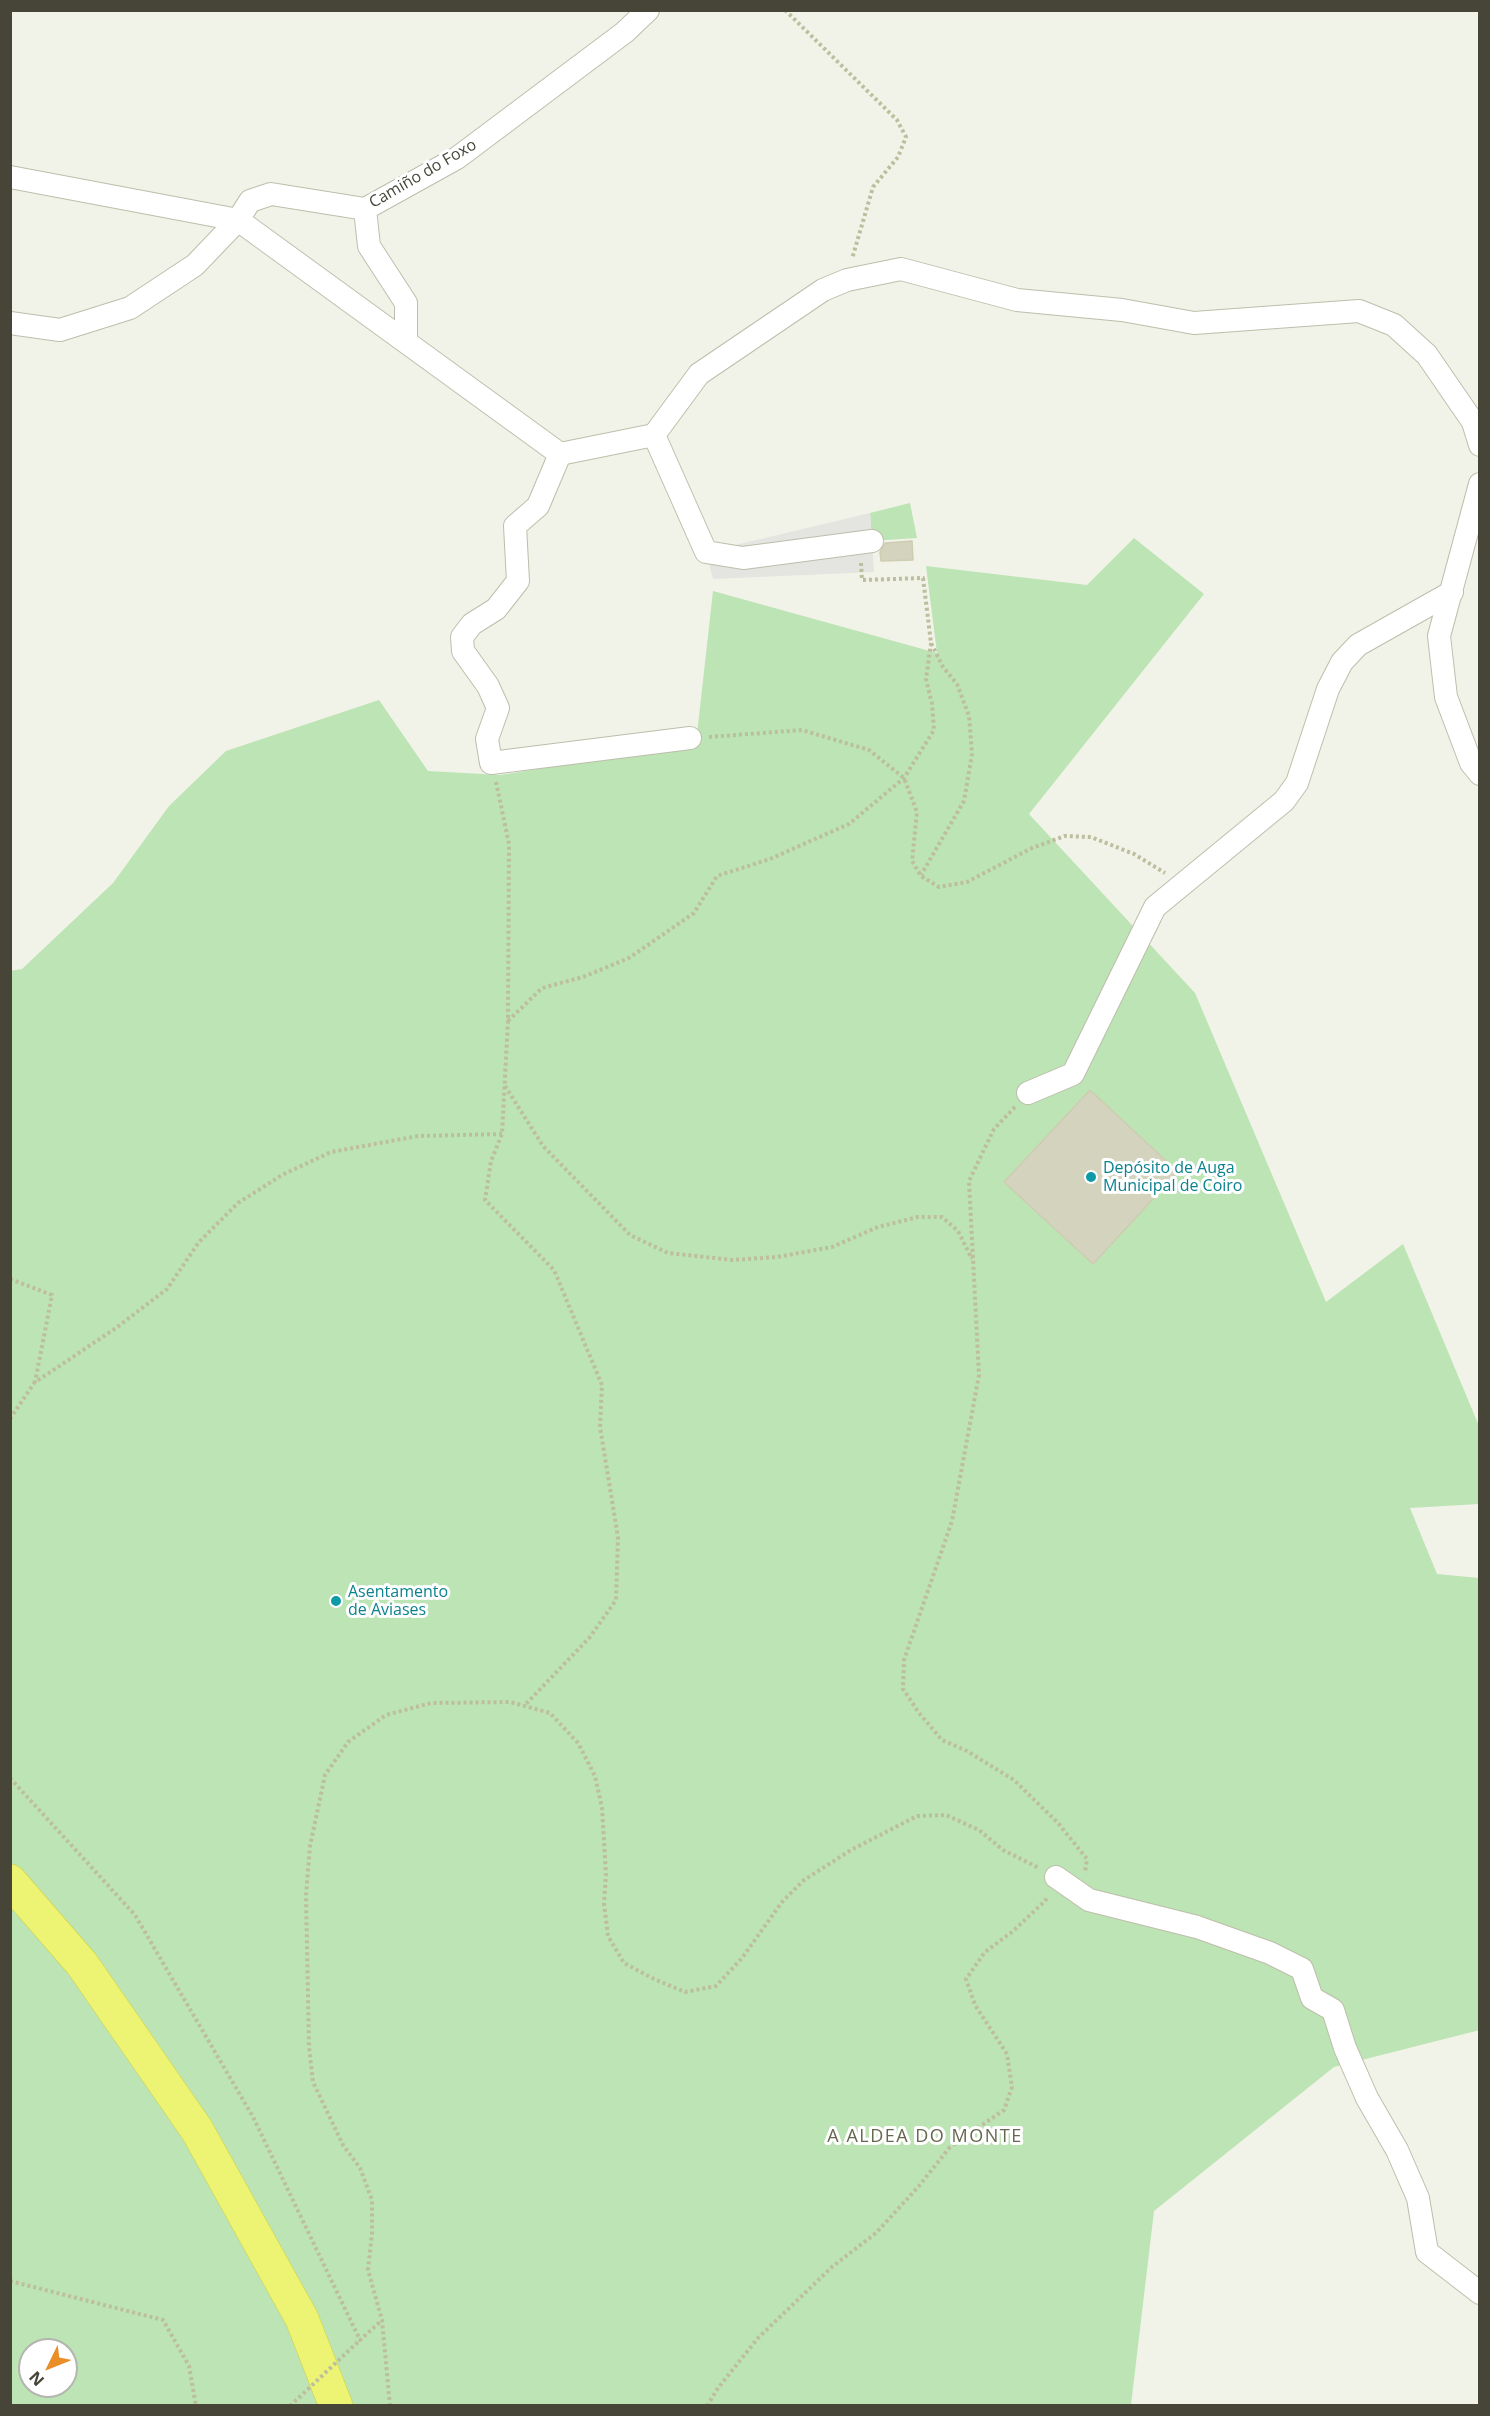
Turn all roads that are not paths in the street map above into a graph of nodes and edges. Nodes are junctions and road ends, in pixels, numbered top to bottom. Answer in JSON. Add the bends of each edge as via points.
{"nodes":[{"id":1,"x":648,"y":10,"type":"edge"},
{"id":2,"x":10,"y":177,"type":"edge"},
{"id":3,"x":365,"y":209,"type":"junction"},
{"id":4,"x":238,"y":220,"type":"junction"},
{"id":5,"x":10,"y":323,"type":"edge"},
{"id":6,"x":406,"y":341,"type":"junction"},
{"id":7,"x":1476,"y":420,"type":"edge"},
{"id":8,"x":654,"y":435,"type":"junction"},
{"id":9,"x":1479,"y":446,"type":"edge"},
{"id":10,"x":560,"y":454,"type":"junction"},
{"id":11,"x":1479,"y":484,"type":"edge"},
{"id":12,"x":866,"y":542,"type":"road end"},
{"id":13,"x":1452,"y":592,"type":"junction"},
{"id":14,"x":690,"y":738,"type":"road end"},
{"id":15,"x":1479,"y":774,"type":"edge"},
{"id":16,"x":1028,"y":1093,"type":"road end"},
{"id":17,"x":1056,"y":1877,"type":"road end"},
{"id":18,"x":10,"y":1881,"type":"edge"},
{"id":19,"x":1479,"y":2293,"type":"edge"},
{"id":20,"x":336,"y":2406,"type":"edge"}],
"edges":[{"from":1,"to":3,"type":"street","name":"Camiño do Foxo","via":[[625,32],[457,158]]},
{"from":2,"to":4,"type":"street"},
{"from":3,"to":4,"type":"street","name":"Camiño do Foxo","via":[[271,194],[250,201]]},
{"from":3,"to":6,"type":"street","via":[[369,246],[405,303]]},
{"from":4,"to":5,"type":"street","name":"Camiño do Foxo","via":[[195,265],[130,308],[60,330]]},
{"from":4,"to":6,"type":"street"},
{"from":6,"to":10,"type":"street"},
{"from":7,"to":8,"type":"street","via":[[1427,355],[1394,325],[1359,311],[1194,323],[1122,310],[1017,300],[901,269],[847,280],[823,290],[699,374]]},
{"from":7,"to":9,"type":"street"},
{"from":8,"to":10,"type":"street"},
{"from":8,"to":12,"type":"street","via":[[706,552],[743,558]]},
{"from":10,"to":14,"type":"street","via":[[538,506],[515,526],[518,581],[496,609],[472,624],[462,637],[463,651],[498,708],[487,739],[491,763]]},
{"from":11,"to":13,"type":"street"},
{"from":13,"to":15,"type":"street","via":[[1439,636],[1446,697],[1471,763]]},
{"from":13,"to":16,"type":"street","via":[[1358,645],[1342,662],[1328,689],[1298,783],[1284,801],[1155,907],[1073,1074]]},
{"from":17,"to":19,"type":"street","via":[[1089,1900],[1197,1927],[1302,1969],[1312,1998],[1333,2010],[1366,2098],[1397,2150],[1418,2198],[1426,2252]]},
{"from":18,"to":20,"type":"highway","via":[[82,1964],[196,2130],[302,2319]]}]}
